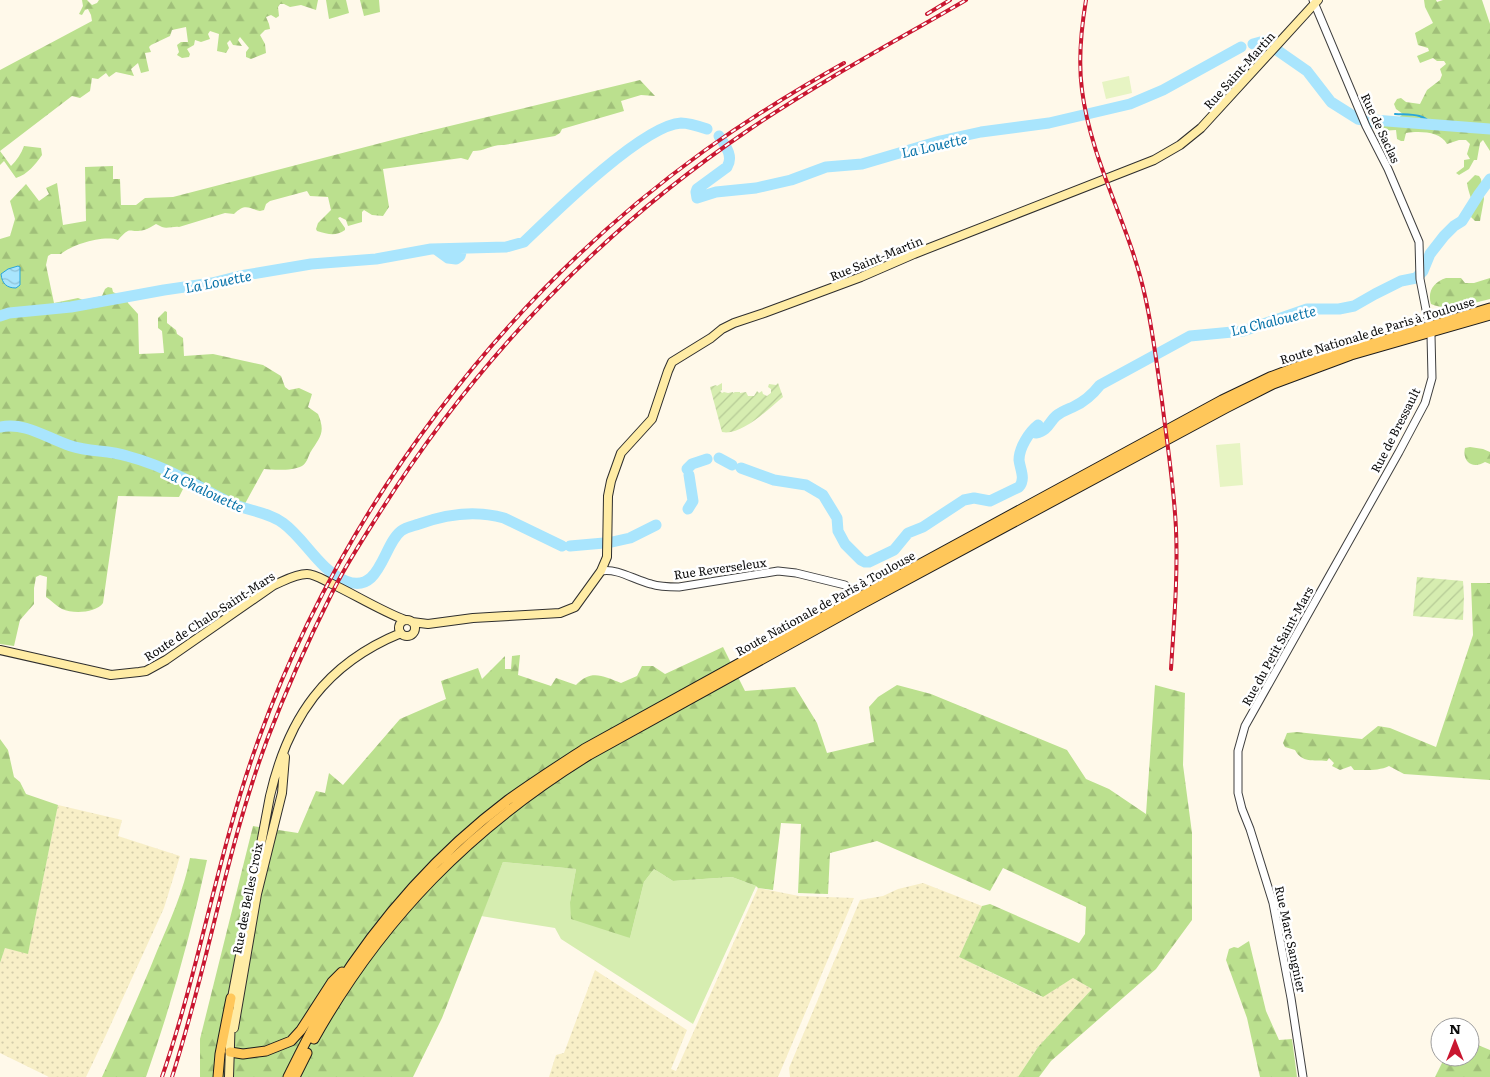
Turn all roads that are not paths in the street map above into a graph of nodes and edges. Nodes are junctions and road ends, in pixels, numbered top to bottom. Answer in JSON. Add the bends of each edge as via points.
{"nodes":[{"id":1,"x":1315,"y":2,"type":"edge"},
{"id":2,"x":1490,"y":308,"type":"edge"},
{"id":3,"x":1490,"y":315,"type":"edge"},
{"id":4,"x":1428,"y":320,"type":"dead end"},
{"id":5,"x":1431,"y":335,"type":"dead end"},
{"id":6,"x":1370,"y":503,"type":"joint"},
{"id":7,"x":601,"y":571,"type":"junction"},
{"id":8,"x":845,"y":585,"type":"dead end"},
{"id":9,"x":428,"y":624,"type":"junction"},
{"id":10,"x":404,"y":625,"type":"junction"},
{"id":11,"x":415,"y":630,"type":"junction"},
{"id":12,"x":0,"y":650,"type":"edge"},
{"id":13,"x":279,"y":774,"type":"junction"},
{"id":14,"x":1242,"y":809,"type":"joint"},
{"id":15,"x":358,"y":956,"type":"junction"},
{"id":16,"x":231,"y":998,"type":"junction"},
{"id":17,"x":230,"y":1052,"type":"junction"},
{"id":18,"x":218,"y":1077,"type":"edge"},
{"id":19,"x":229,"y":1077,"type":"edge"},
{"id":20,"x":288,"y":1077,"type":"edge"},
{"id":21,"x":295,"y":1077,"type":"edge"},
{"id":22,"x":1303,"y":1077,"type":"edge"}],
"edges":[{"from":1,"to":4,"type":"street","name":"Rue de Saclas","via":[[1419,242],[1420,279]]},
{"from":1,"to":7,"type":"main road","name":"Rue Saint-Martin","via":[[1201,128],[1154,160],[861,277],[734,323],[676,359],[668,370],[652,419],[625,448],[617,462],[608,496],[607,557]]},
{"from":2,"to":15,"type":"main road","name":"Route Nationale de Paris à Toulouse","via":[[1270,377],[874,589],[584,750],[545,774],[475,828],[417,884]]},
{"from":3,"to":21,"type":"main road","name":"Route Nationale de Paris à Toulouse","via":[[1343,358],[1273,384],[854,608],[549,779],[478,834],[392,923],[339,996]]},
{"from":5,"to":6,"type":"street","name":"Rue de Bressault","via":[[1432,378],[1428,395]]},
{"from":6,"to":14,"type":"street","name":"Rue du Petit Saint-Mars","via":[[1244,726],[1237,762]]},
{"from":7,"to":8,"type":"street","name":"Rue Reverseleux","via":[[610,570],[664,587],[778,571]]},
{"from":7,"to":9,"type":"main road","name":"Rue Saint-Martin","via":[[579,603],[570,610]]},
{"from":9,"to":10,"type":"main road"},
{"from":9,"to":11,"type":"main road"},
{"from":10,"to":11,"type":"main road","name":"Route de Chalo-Saint-Mars","via":[[415,626]]},
{"from":10,"to":11,"type":"main road","name":"Rue des Belles Croix","via":[[405,636],[410,636]]},
{"from":10,"to":12,"type":"main road","name":"Route de Chalo-Saint-Mars","via":[[354,594],[306,574],[274,585],[146,671],[111,675]]},
{"from":10,"to":13,"type":"main road","name":"Rue des Belles Croix","via":[[352,658],[313,697],[301,714]]},
{"from":13,"to":16,"type":"main road","name":"Rue des Belles Croix"},
{"from":13,"to":17,"type":"main road","name":"Rue des Belles Croix","via":[[282,793],[257,894]]},
{"from":14,"to":22,"type":"street","name":"Rue Marc Sangnier","via":[[1273,903]]},
{"from":15,"to":17,"type":"main road","via":[[332,982],[291,1041],[266,1052]]},
{"from":15,"to":20,"type":"main road","name":"Route Nationale de Paris à Toulouse","via":[[332,994]]},
{"from":16,"to":17,"type":"main road","name":"Rue des Belles Croix"},
{"from":16,"to":18,"type":"main road"},
{"from":17,"to":19,"type":"main road"}]}
